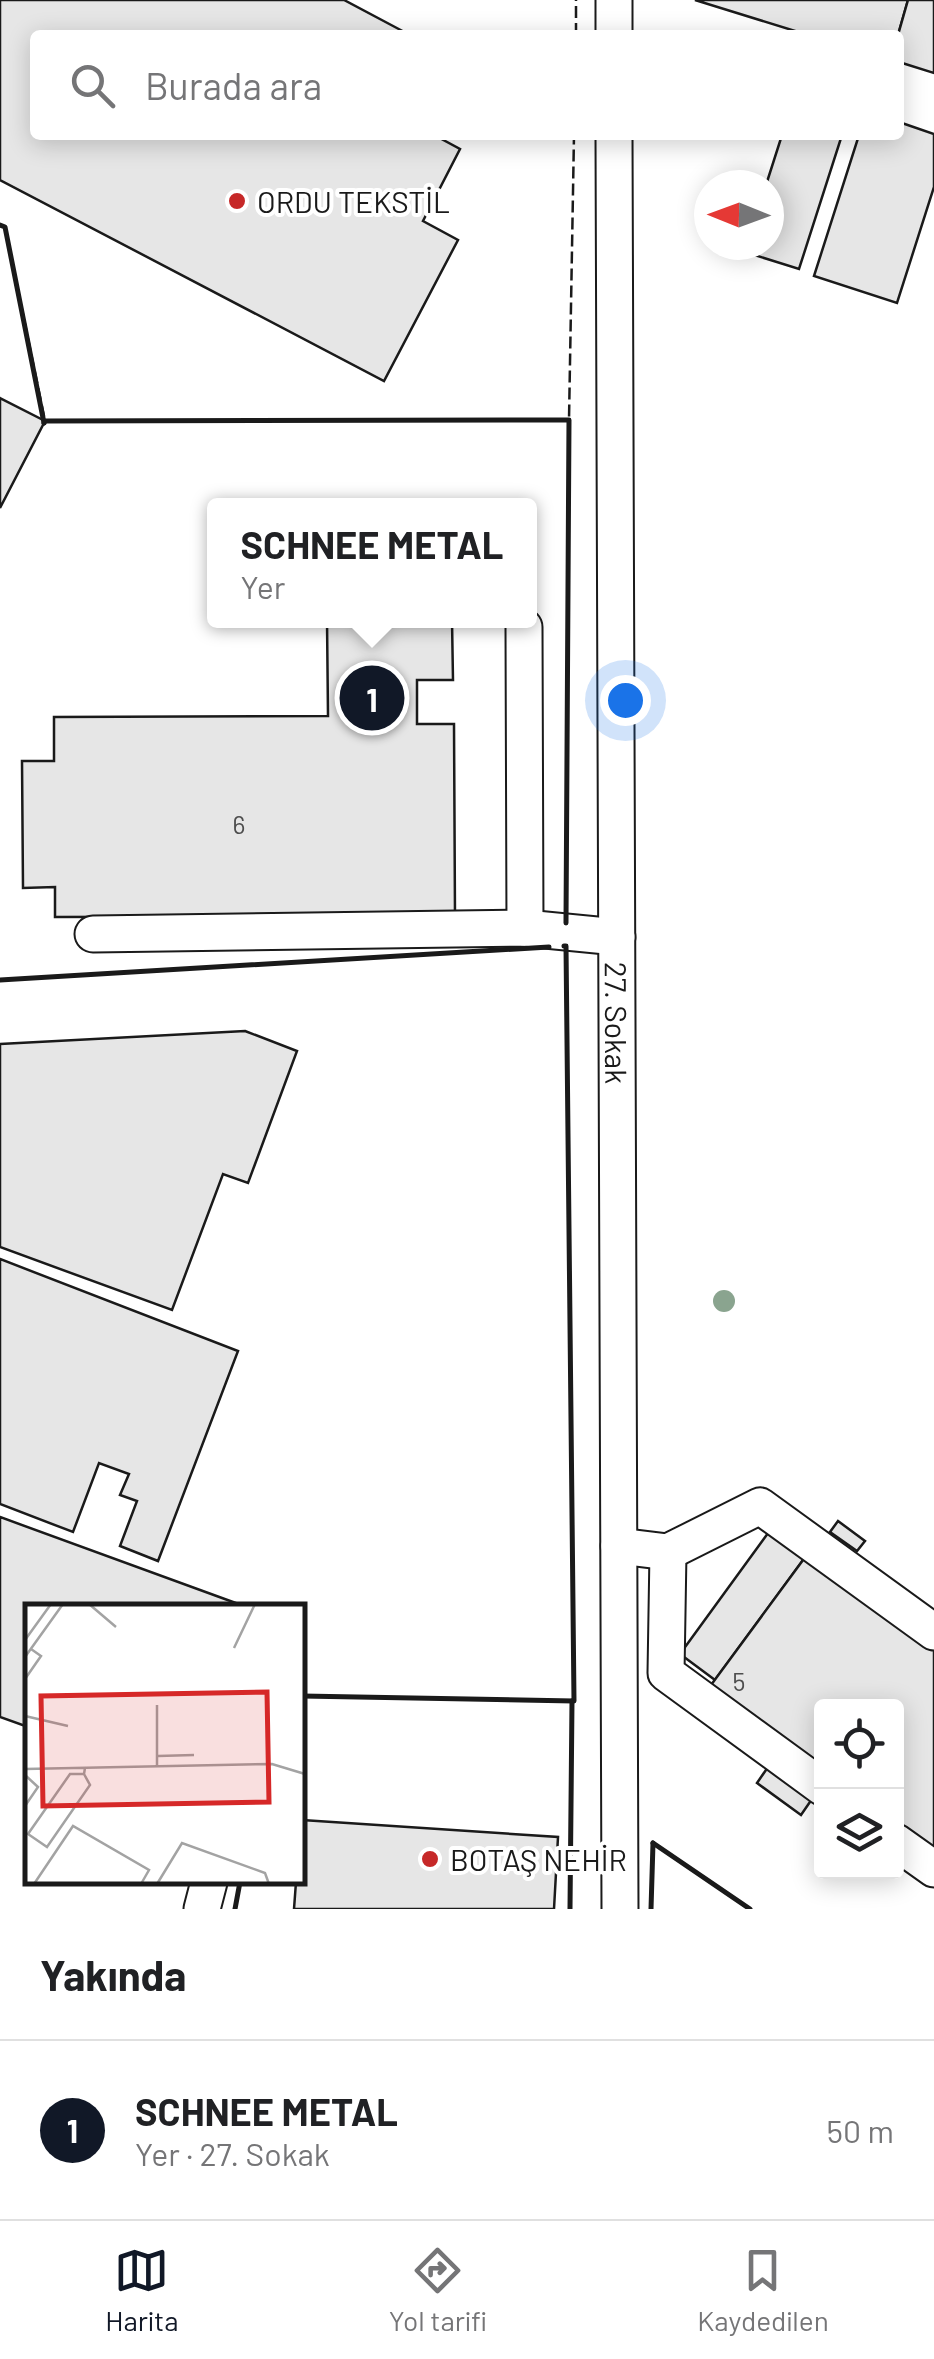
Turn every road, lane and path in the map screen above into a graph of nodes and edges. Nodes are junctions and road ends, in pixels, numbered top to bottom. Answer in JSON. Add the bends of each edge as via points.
{"nodes":[{"id":1,"x":614,"y":0,"type":"edge"},
{"id":2,"x":614,"y":30,"type":"edge"},
{"id":3,"x":614,"y":140,"type":"edge"},
{"id":4,"x":524,"y":628,"type":"edge"},
{"id":5,"x":525,"y":928,"type":"junction"},
{"id":6,"x":93,"y":934,"type":"dead end"},
{"id":7,"x":617,"y":937,"type":"junction"},
{"id":8,"x":619,"y":1546,"type":"junction"},
{"id":9,"x":668,"y":1552,"type":"junction"},
{"id":10,"x":934,"y":1632,"type":"edge"},
{"id":11,"x":814,"y":1781,"type":"edge"},
{"id":12,"x":904,"y":1848,"type":"edge"},
{"id":13,"x":934,"y":1869,"type":"edge"},
{"id":14,"x":208,"y":1884,"type":"edge"},
{"id":15,"x":202,"y":1909,"type":"edge"},
{"id":16,"x":620,"y":1909,"type":"edge"}],
"edges":[{"from":1,"to":2,"type":"street"},
{"from":3,"to":7,"type":"street","name":"27. Sokak"},
{"from":4,"to":5,"type":"street"},
{"from":5,"to":6,"type":"street"},
{"from":5,"to":7,"type":"street"},
{"from":7,"to":8,"type":"street","name":"27. Sokak"},
{"from":8,"to":9,"type":"street"},
{"from":8,"to":16,"type":"street","name":"27. Sokak"},
{"from":9,"to":10,"type":"street","via":[[760,1506]]},
{"from":9,"to":11,"type":"street","via":[[666,1673]]},
{"from":12,"to":13,"type":"street"},
{"from":14,"to":15,"type":"street"}]}
